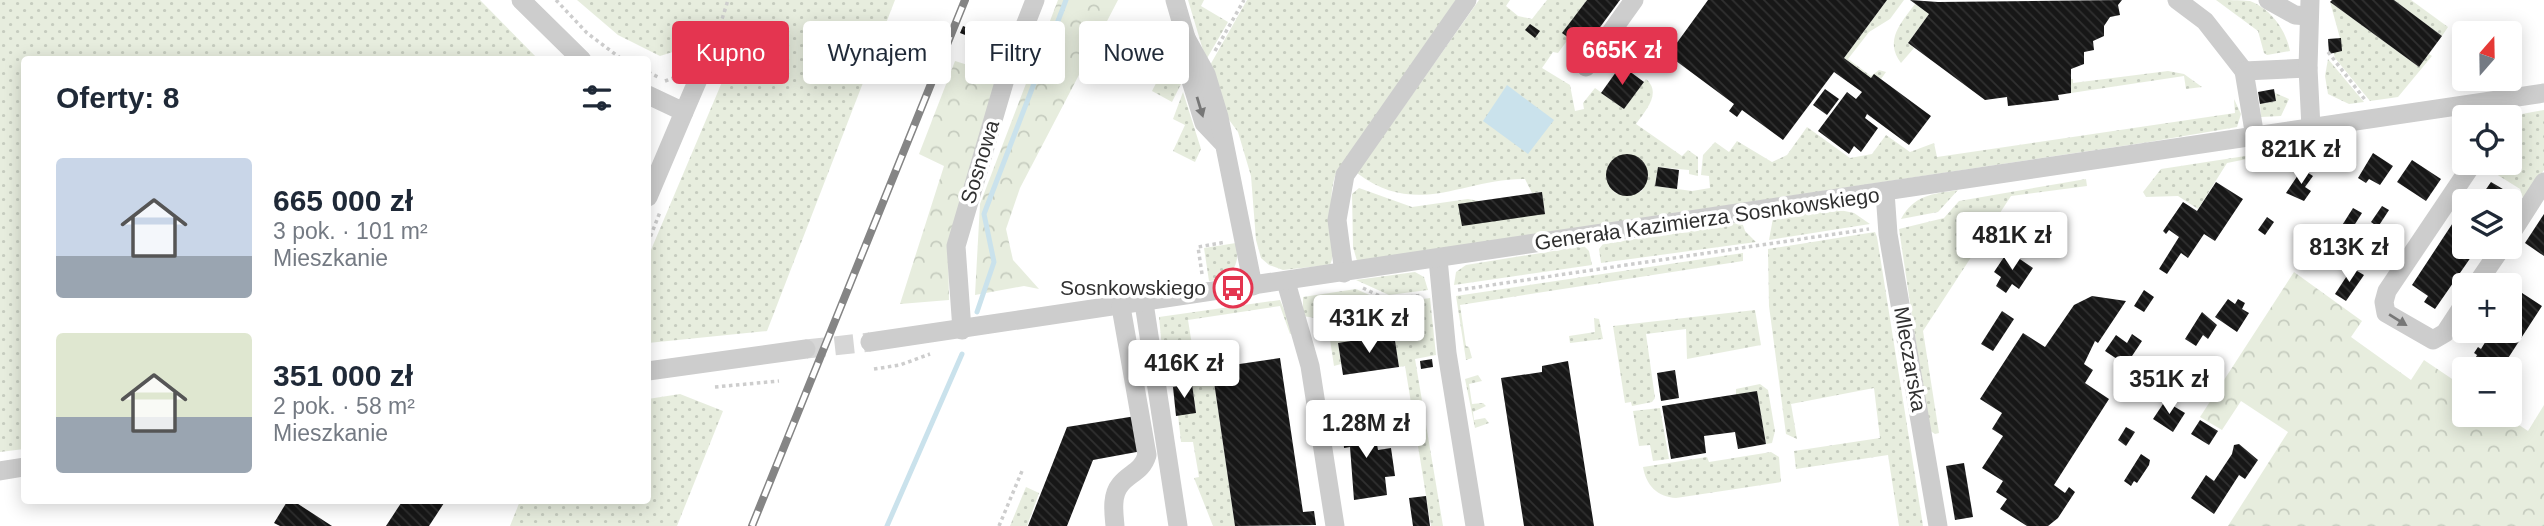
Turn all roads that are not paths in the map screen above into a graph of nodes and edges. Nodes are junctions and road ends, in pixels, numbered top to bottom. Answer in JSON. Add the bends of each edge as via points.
{"nodes":[{"id":1,"x":521,"y":0,"type":"edge"},
{"id":2,"x":1035,"y":0,"type":"edge"},
{"id":3,"x":1175,"y":0,"type":"edge"},
{"id":4,"x":1466,"y":0,"type":"edge"},
{"id":5,"x":1634,"y":0,"type":"edge"},
{"id":6,"x":2177,"y":0,"type":"edge"},
{"id":7,"x":2269,"y":0,"type":"edge"},
{"id":8,"x":2309,"y":8,"type":"edge"},
{"id":9,"x":1181,"y":21,"type":"edge"},
{"id":10,"x":1189,"y":44,"type":"edge"},
{"id":11,"x":578,"y":56,"type":"edge"},
{"id":12,"x":1586,"y":67,"type":"dead end"},
{"id":13,"x":2308,"y":68,"type":"junction"},
{"id":14,"x":2244,"y":71,"type":"junction"},
{"id":15,"x":1189,"y":74,"type":"edge"},
{"id":16,"x":696,"y":84,"type":"edge"},
{"id":17,"x":2544,"y":93,"type":"edge"},
{"id":18,"x":651,"y":96,"type":"edge"},
{"id":19,"x":2505,"y":105,"type":"edge"},
{"id":20,"x":684,"y":112,"type":"junction"},
{"id":21,"x":2452,"y":113,"type":"edge"},
{"id":22,"x":2311,"y":128,"type":"junction"},
{"id":23,"x":2255,"y":136,"type":"junction"},
{"id":24,"x":1222,"y":142,"type":"junction"},
{"id":25,"x":2465,"y":175,"type":"edge"},
{"id":26,"x":2544,"y":182,"type":"edge"},
{"id":27,"x":651,"y":190,"type":"edge"},
{"id":28,"x":1885,"y":192,"type":"junction"},
{"id":29,"x":2522,"y":216,"type":"edge"},
{"id":30,"x":1438,"y":259,"type":"junction"},
{"id":31,"x":1350,"y":278,"type":"junction"},
{"id":32,"x":1286,"y":282,"type":"junction"},
{"id":33,"x":1253,"y":286,"type":"junction"},
{"id":34,"x":1144,"y":303,"type":"junction"},
{"id":35,"x":1121,"y":306,"type":"junction"},
{"id":36,"x":2452,"y":322,"type":"edge"},
{"id":37,"x":962,"y":330,"type":"junction"},
{"id":38,"x":870,"y":342,"type":"tunnel mouth"},
{"id":39,"x":806,"y":349,"type":"tunnel mouth"},
{"id":40,"x":651,"y":371,"type":"edge"},
{"id":41,"x":21,"y":468,"type":"edge"},
{"id":42,"x":0,"y":471,"type":"edge"},
{"id":43,"x":1115,"y":526,"type":"edge"},
{"id":44,"x":1178,"y":526,"type":"edge"},
{"id":45,"x":1335,"y":526,"type":"edge"},
{"id":46,"x":1475,"y":526,"type":"edge"},
{"id":47,"x":1938,"y":526,"type":"edge"}],
"edges":[{"from":1,"to":11,"type":"street"},
{"from":2,"to":37,"type":"street","name":"Sosnowa","via":[[1008,69],[956,246]]},
{"from":3,"to":9,"type":"street"},
{"from":4,"to":31,"type":"street","via":[[1345,175],[1338,220]]},
{"from":5,"to":12,"type":"street"},
{"from":6,"to":14,"type":"street","via":[[2205,20]]},
{"from":7,"to":8,"type":"street","via":[[2295,15]]},
{"from":8,"to":13,"type":"street"},
{"from":10,"to":24,"type":"street","via":[[1219,117]]},
{"from":13,"to":14,"type":"street"},
{"from":13,"to":22,"type":"street"},
{"from":14,"to":23,"type":"street"},
{"from":15,"to":24,"type":"street","one_way":true,"via":[[1204,123]]},
{"from":16,"to":20,"type":"street"},
{"from":17,"to":19,"type":"street","name":"Generała Kazimierza Sosnkowskiego"},
{"from":18,"to":20,"type":"street"},
{"from":20,"to":27,"type":"street"},
{"from":21,"to":22,"type":"street","name":"Generała Kazimierza Sosnkowskiego"},
{"from":22,"to":23,"type":"street","name":"Generała Kazimierza Sosnkowskiego"},
{"from":23,"to":28,"type":"street","name":"Generała Kazimierza Sosnkowskiego"},
{"from":24,"to":33,"type":"street"},
{"from":25,"to":36,"type":"street","one_way":true,"via":[[2387,291],[2384,309],[2433,340]]},
{"from":26,"to":29,"type":"street"},
{"from":28,"to":30,"type":"street","name":"Generała Kazimierza Sosnkowskiego"},
{"from":28,"to":47,"type":"street","name":"Mleczarska"},
{"from":30,"to":31,"type":"street","name":"Generała Kazimierza Sosnkowskiego"},
{"from":30,"to":46,"type":"street","via":[[1447,354]]},
{"from":31,"to":32,"type":"street","name":"Generała Kazimierza Sosnkowskiego"},
{"from":32,"to":33,"type":"street","name":"Generała Kazimierza Sosnkowskiego"},
{"from":32,"to":45,"type":"street","via":[[1310,366]]},
{"from":33,"to":34,"type":"street","name":"Generała Kazimierza Sosnkowskiego"},
{"from":34,"to":35,"type":"street","name":"Generała Kazimierza Sosnkowskiego"},
{"from":34,"to":44,"type":"street"},
{"from":35,"to":37,"type":"street","name":"Generała Kazimierza Sosnkowskiego"},
{"from":35,"to":43,"type":"street","via":[[1147,455],[1144,464],[1119,485]]},
{"from":37,"to":38,"type":"street","name":"Generała Kazimierza Sosnkowskiego"},
{"from":39,"to":40,"type":"street"},
{"from":41,"to":42,"type":"street"}]}
